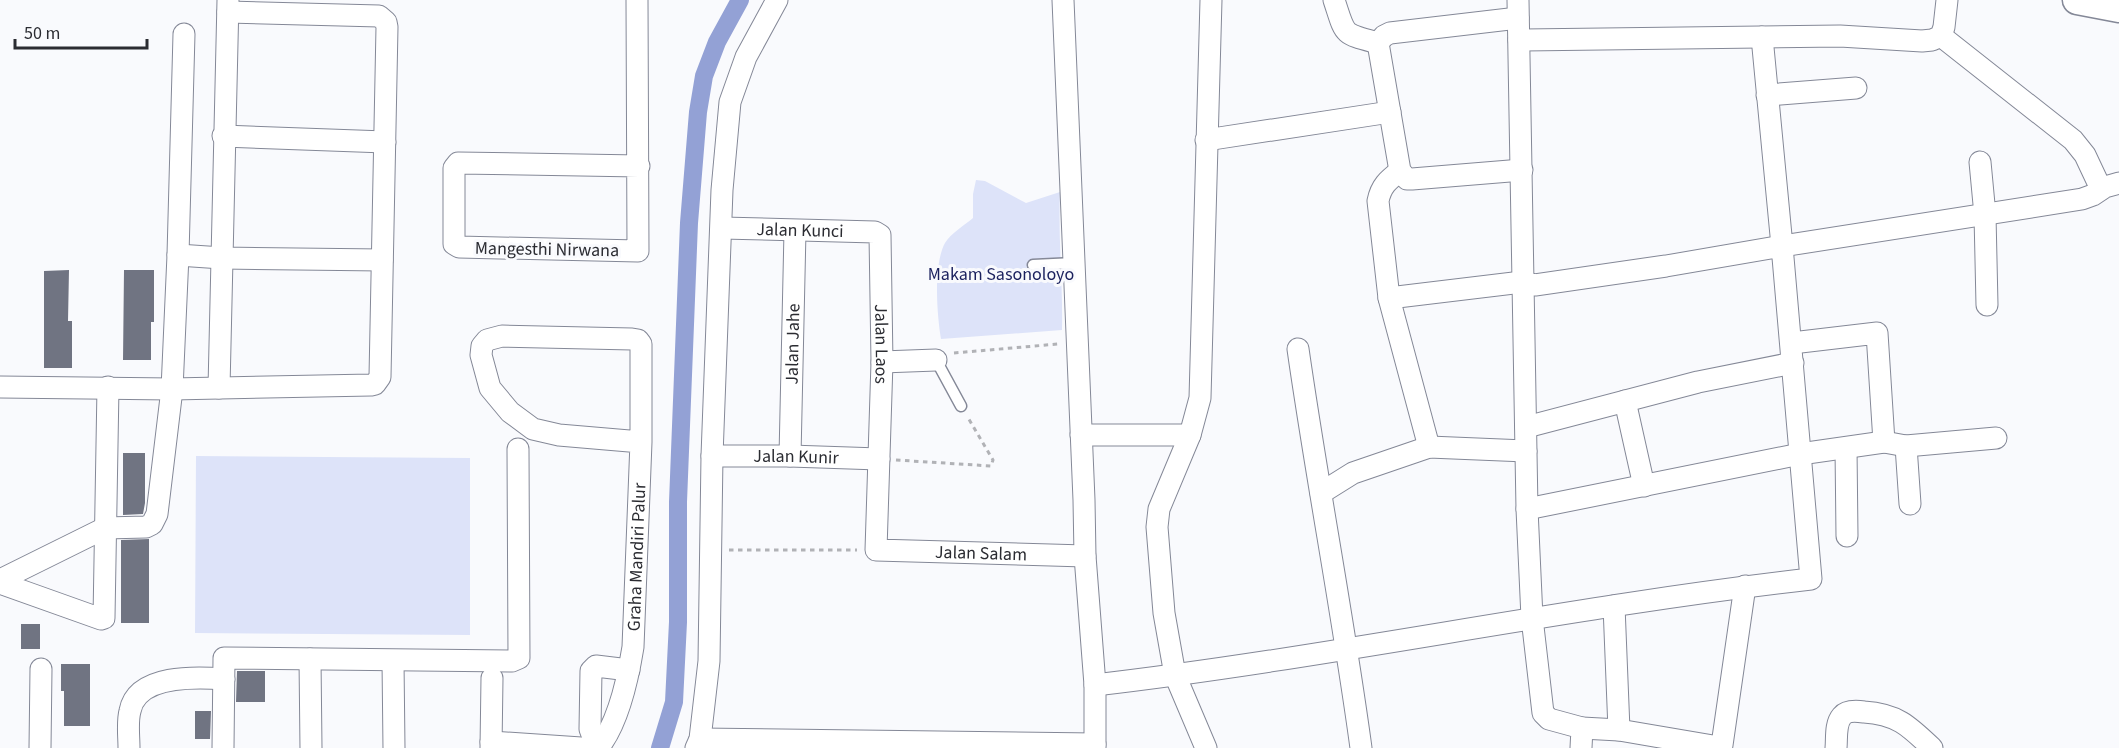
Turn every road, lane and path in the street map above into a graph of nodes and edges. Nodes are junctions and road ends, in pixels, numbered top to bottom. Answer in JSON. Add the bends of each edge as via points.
{"nodes":[{"id":1,"x":637,"y":0,"type":"edge"},
{"id":2,"x":777,"y":0,"type":"edge"},
{"id":3,"x":1063,"y":0,"type":"edge"},
{"id":4,"x":1211,"y":0,"type":"edge"},
{"id":5,"x":1334,"y":0,"type":"edge"},
{"id":6,"x":1947,"y":0,"type":"edge"},
{"id":7,"x":228,"y":6,"type":"edge"},
{"id":8,"x":1518,"y":9,"type":"edge"},
{"id":9,"x":184,"y":34,"type":"dead end"},
{"id":10,"x":1941,"y":36,"type":"junction"},
{"id":11,"x":1762,"y":37,"type":"junction"},
{"id":12,"x":1519,"y":40,"type":"junction"},
{"id":13,"x":1378,"y":44,"type":"junction"},
{"id":14,"x":1856,"y":88,"type":"dead end"},
{"id":15,"x":1767,"y":95,"type":"junction"},
{"id":16,"x":1389,"y":112,"type":"junction"},
{"id":17,"x":223,"y":136,"type":"junction"},
{"id":18,"x":1206,"y":140,"type":"junction"},
{"id":19,"x":385,"y":142,"type":"junction"},
{"id":20,"x":1980,"y":162,"type":"dead end"},
{"id":21,"x":639,"y":166,"type":"junction"},
{"id":22,"x":1522,"y":170,"type":"junction"},
{"id":23,"x":1400,"y":171,"type":"junction"},
{"id":24,"x":2110,"y":186,"type":"edge"},
{"id":25,"x":1985,"y":215,"type":"junction"},
{"id":26,"x":722,"y":228,"type":"junction"},
{"id":27,"x":795,"y":231,"type":"junction"},
{"id":28,"x":878,"y":233,"type":"joint"},
{"id":29,"x":1782,"y":246,"type":"junction"},
{"id":30,"x":178,"y":255,"type":"junction"},
{"id":31,"x":222,"y":258,"type":"junction"},
{"id":32,"x":382,"y":261,"type":"junction"},
{"id":33,"x":1074,"y":263,"type":"junction"},
{"id":34,"x":1033,"y":265,"type":"dead end"},
{"id":35,"x":1522,"y":282,"type":"junction"},
{"id":36,"x":1389,"y":298,"type":"junction"},
{"id":37,"x":1987,"y":305,"type":"dead end"},
{"id":38,"x":1077,"y":342,"type":"junction"},
{"id":39,"x":1298,"y":349,"type":"dead end"},
{"id":40,"x":1792,"y":353,"type":"junction"},
{"id":41,"x":936,"y":360,"type":"junction"},
{"id":42,"x":882,"y":362,"type":"junction"},
{"id":43,"x":0,"y":387,"type":"edge"},
{"id":44,"x":108,"y":387,"type":"junction"},
{"id":45,"x":219,"y":388,"type":"junction"},
{"id":46,"x":172,"y":389,"type":"junction"},
{"id":47,"x":1625,"y":401,"type":"junction"},
{"id":48,"x":961,"y":406,"type":"joint"},
{"id":49,"x":1526,"y":427,"type":"junction"},
{"id":50,"x":1081,"y":435,"type":"junction"},
{"id":51,"x":1190,"y":435,"type":"junction"},
{"id":52,"x":1996,"y":438,"type":"dead end"},
{"id":53,"x":641,"y":442,"type":"junction"},
{"id":54,"x":1884,"y":442,"type":"junction"},
{"id":55,"x":1906,"y":446,"type":"junction"},
{"id":56,"x":1430,"y":447,"type":"junction"},
{"id":57,"x":1846,"y":448,"type":"junction"},
{"id":58,"x":518,"y":449,"type":"dead end"},
{"id":59,"x":1526,"y":451,"type":"junction"},
{"id":60,"x":1800,"y":454,"type":"junction"},
{"id":61,"x":712,"y":456,"type":"junction"},
{"id":62,"x":790,"y":456,"type":"junction"},
{"id":63,"x":879,"y":459,"type":"junction"},
{"id":64,"x":1644,"y":486,"type":"junction"},
{"id":65,"x":1322,"y":493,"type":"junction"},
{"id":66,"x":1910,"y":504,"type":"dead end"},
{"id":67,"x":1527,"y":509,"type":"junction"},
{"id":68,"x":105,"y":528,"type":"junction"},
{"id":69,"x":1847,"y":536,"type":"dead end"},
{"id":70,"x":712,"y":550,"type":"junction"},
{"id":71,"x":876,"y":550,"type":"junction"},
{"id":72,"x":1085,"y":556,"type":"junction"},
{"id":73,"x":0,"y":582,"type":"edge"},
{"id":74,"x":1745,"y":586,"type":"junction"},
{"id":75,"x":1614,"y":606,"type":"junction"},
{"id":76,"x":1532,"y":618,"type":"junction"},
{"id":77,"x":1347,"y":649,"type":"junction"},
{"id":78,"x":310,"y":659,"type":"junction"},
{"id":79,"x":393,"y":661,"type":"junction"},
{"id":80,"x":224,"y":668,"type":"junction"},
{"id":81,"x":41,"y":669,"type":"dead end"},
{"id":82,"x":629,"y":670,"type":"junction"},
{"id":83,"x":1176,"y":675,"type":"junction"},
{"id":84,"x":492,"y":678,"type":"dead end"},
{"id":85,"x":1095,"y":685,"type":"junction"},
{"id":86,"x":1619,"y":730,"type":"junction"},
{"id":87,"x":1581,"y":738,"type":"edge"},
{"id":88,"x":698,"y":744,"type":"edge"},
{"id":89,"x":491,"y":745,"type":"edge"},
{"id":90,"x":1095,"y":746,"type":"edge"},
{"id":91,"x":40,"y":748,"type":"edge"},
{"id":92,"x":129,"y":748,"type":"edge"},
{"id":93,"x":224,"y":748,"type":"edge"},
{"id":94,"x":311,"y":748,"type":"edge"},
{"id":95,"x":394,"y":748,"type":"edge"},
{"id":96,"x":581,"y":748,"type":"edge"},
{"id":97,"x":597,"y":748,"type":"edge"},
{"id":98,"x":1206,"y":748,"type":"edge"},
{"id":99,"x":1361,"y":748,"type":"edge"},
{"id":100,"x":1836,"y":748,"type":"edge"},
{"id":101,"x":1932,"y":748,"type":"edge"}],
"edges":[{"from":1,"to":21,"type":"street","name":"Mangesthi Nirwana"},
{"from":2,"to":26,"type":"street","via":[[746,57],[730,102]]},
{"from":3,"to":33,"type":"street"},
{"from":4,"to":18,"type":"street"},
{"from":5,"to":13,"type":"street","via":[[1349,35]]},
{"from":6,"to":10,"type":"street"},
{"from":7,"to":17,"type":"street"},
{"from":7,"to":19,"type":"street","via":[[383,18],[387,27]]},
{"from":8,"to":12,"type":"street"},
{"from":8,"to":13,"type":"street","via":[[1390,33]]},
{"from":9,"to":30,"type":"street"},
{"from":10,"to":11,"type":"street","via":[[1922,41]]},
{"from":10,"to":24,"type":"street","via":[[2062,128]]},
{"from":11,"to":12,"type":"street"},
{"from":11,"to":15,"type":"street"},
{"from":12,"to":22,"type":"street"},
{"from":13,"to":16,"type":"street"},
{"from":14,"to":15,"type":"street"},
{"from":15,"to":29,"type":"street"},
{"from":16,"to":18,"type":"street"},
{"from":16,"to":23,"type":"street"},
{"from":17,"to":19,"type":"street"},
{"from":17,"to":31,"type":"street"},
{"from":18,"to":51,"type":"street","via":[[1202,375]]},
{"from":19,"to":32,"type":"street"},
{"from":20,"to":25,"type":"street"},
{"from":21,"to":21,"type":"street","name":"Mangesthi Nirwana","via":[[458,163],[454,168],[454,244],[638,251]]},
{"from":22,"to":23,"type":"street","via":[[1412,179]]},
{"from":22,"to":35,"type":"street"},
{"from":23,"to":36,"type":"street","via":[[1385,183],[1378,201]]},
{"from":24,"to":25,"type":"street","via":[[2082,199]]},
{"from":25,"to":29,"type":"street"},
{"from":25,"to":37,"type":"street"},
{"from":26,"to":27,"type":"street","name":"Jalan Kunci"},
{"from":26,"to":61,"type":"street"},
{"from":27,"to":28,"type":"street","name":"Jalan Kunci"},
{"from":27,"to":62,"type":"street","name":"Jalan Jahe"},
{"from":28,"to":42,"type":"street","name":"Jalan Laos","via":[[882,240]]},
{"from":29,"to":35,"type":"street","via":[[1535,285]]},
{"from":29,"to":40,"type":"street"},
{"from":30,"to":31,"type":"street"},
{"from":30,"to":46,"type":"street"},
{"from":31,"to":32,"type":"street"},
{"from":31,"to":45,"type":"street"},
{"from":32,"to":45,"type":"street","via":[[380,377],[375,384]]},
{"from":33,"to":34,"type":"lane"},
{"from":33,"to":38,"type":"street"},
{"from":35,"to":36,"type":"street"},
{"from":35,"to":49,"type":"street"},
{"from":36,"to":56,"type":"street"},
{"from":38,"to":41,"type":"path","via":[[946,354]]},
{"from":38,"to":50,"type":"street"},
{"from":39,"to":65,"type":"street"},
{"from":40,"to":47,"type":"street"},
{"from":40,"to":54,"type":"street","via":[[1877,333]]},
{"from":40,"to":60,"type":"street"},
{"from":41,"to":42,"type":"street"},
{"from":41,"to":48,"type":"lane"},
{"from":42,"to":63,"type":"street","name":"Jalan Laos"},
{"from":43,"to":44,"type":"street"},
{"from":44,"to":46,"type":"street"},
{"from":44,"to":68,"type":"street"},
{"from":45,"to":46,"type":"street"},
{"from":46,"to":68,"type":"street","via":[[155,520],[141,529]]},
{"from":47,"to":49,"type":"street"},
{"from":47,"to":64,"type":"street"},
{"from":48,"to":63,"type":"path","via":[[993,460],[992,465]]},
{"from":49,"to":59,"type":"street"},
{"from":50,"to":51,"type":"street"},
{"from":50,"to":72,"type":"street"},
{"from":51,"to":83,"type":"street","via":[[1159,509],[1157,527],[1164,613]]},
{"from":52,"to":55,"type":"street"},
{"from":53,"to":53,"type":"street","name":"Graha Mandiri Palur","via":[[638,340],[502,336],[487,340],[482,346],[493,394],[533,429]]},
{"from":53,"to":82,"type":"street","name":"Graha Mandiri Palur"},
{"from":54,"to":55,"type":"street"},
{"from":54,"to":57,"type":"street"},
{"from":55,"to":66,"type":"street"},
{"from":56,"to":59,"type":"street"},
{"from":56,"to":65,"type":"street","via":[[1353,473]]},
{"from":57,"to":60,"type":"street"},
{"from":57,"to":69,"type":"street"},
{"from":58,"to":79,"type":"street","via":[[519,658]]},
{"from":59,"to":67,"type":"street"},
{"from":60,"to":64,"type":"street"},
{"from":60,"to":74,"type":"street","via":[[1811,579]]},
{"from":61,"to":62,"type":"street","name":"Jalan Kunir"},
{"from":61,"to":70,"type":"street"},
{"from":62,"to":63,"type":"street","name":"Jalan Kunir"},
{"from":63,"to":71,"type":"street","name":"Jalan Laos"},
{"from":64,"to":67,"type":"street"},
{"from":65,"to":77,"type":"street"},
{"from":67,"to":76,"type":"street"},
{"from":68,"to":73,"type":"street"},
{"from":68,"to":73,"type":"street","via":[[103,619]]},
{"from":70,"to":71,"type":"path"},
{"from":70,"to":88,"type":"street","via":[[709,661]]},
{"from":71,"to":72,"type":"street","name":"Jalan Salam"},
{"from":72,"to":85,"type":"street"},
{"from":74,"to":75,"type":"street"},
{"from":74,"to":86,"type":"street","via":[[1722,745]]},
{"from":75,"to":76,"type":"street"},
{"from":75,"to":86,"type":"street"},
{"from":76,"to":77,"type":"street"},
{"from":76,"to":87,"type":"street","via":[[1543,713]]},
{"from":77,"to":83,"type":"street"},
{"from":77,"to":99,"type":"street"},
{"from":78,"to":79,"type":"street"},
{"from":78,"to":80,"type":"street"},
{"from":78,"to":94,"type":"street"},
{"from":79,"to":95,"type":"street"},
{"from":80,"to":92,"type":"street","via":[[169,679],[138,694],[130,709]]},
{"from":80,"to":93,"type":"street"},
{"from":81,"to":91,"type":"street"},
{"from":82,"to":97,"type":"street","name":"Graha Mandiri Palur","via":[[608,736]]},
{"from":82,"to":97,"type":"street","name":"Graha Mandiri Palur","via":[[596,666],[591,671],[590,729]]},
{"from":83,"to":85,"type":"street"},
{"from":83,"to":98,"type":"street"},
{"from":84,"to":89,"type":"street"},
{"from":85,"to":90,"type":"street"},
{"from":86,"to":87,"type":"street"},
{"from":88,"to":90,"type":"street"},
{"from":89,"to":96,"type":"street"},
{"from":100,"to":101,"type":"street","via":[[1842,716],[1857,711],[1894,717]]}]}
